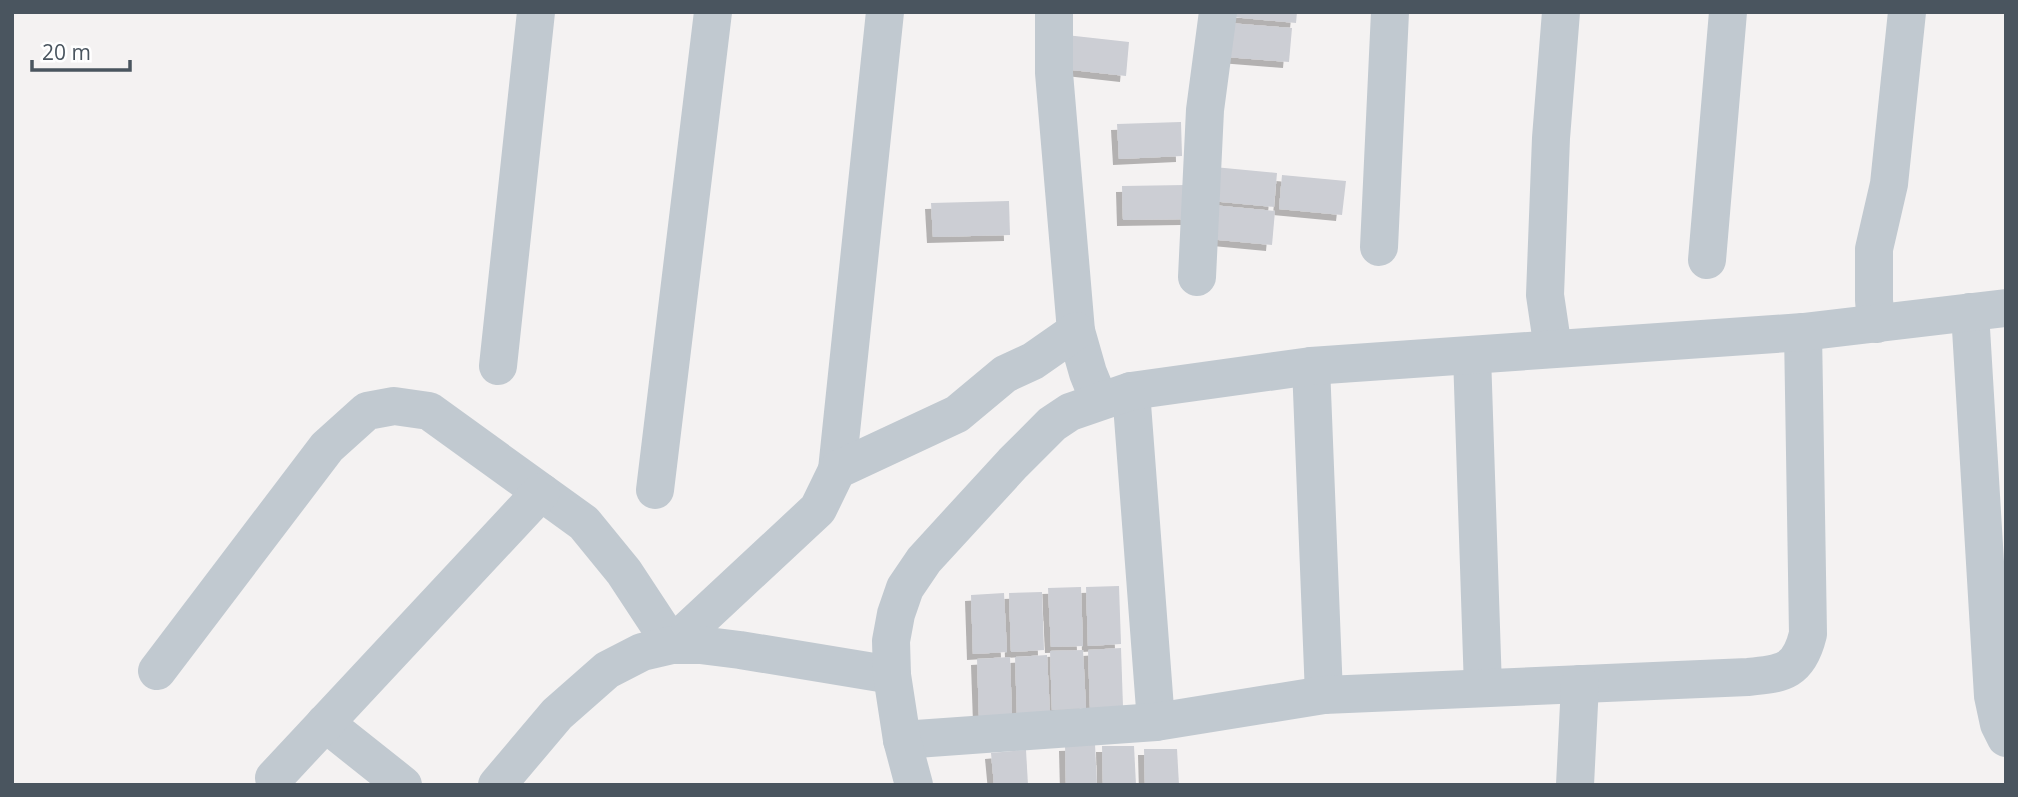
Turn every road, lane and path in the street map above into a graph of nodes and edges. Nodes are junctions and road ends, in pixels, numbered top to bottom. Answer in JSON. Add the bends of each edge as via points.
{"nodes":[{"id":1,"x":536,"y":12,"type":"edge"},
{"id":2,"x":713,"y":12,"type":"edge"},
{"id":3,"x":885,"y":12,"type":"edge"},
{"id":4,"x":1218,"y":12,"type":"edge"},
{"id":5,"x":1390,"y":12,"type":"edge"},
{"id":6,"x":1561,"y":12,"type":"edge"},
{"id":7,"x":1728,"y":12,"type":"edge"},
{"id":8,"x":1907,"y":12,"type":"edge"},
{"id":9,"x":1051,"y":13,"type":"edge"},
{"id":10,"x":1379,"y":247,"type":"dead end"},
{"id":11,"x":1707,"y":260,"type":"dead end"},
{"id":12,"x":1197,"y":277,"type":"dead end"},
{"id":13,"x":1874,"y":300,"type":"junction"},
{"id":14,"x":1988,"y":310,"type":"edge"},
{"id":15,"x":1549,"y":325,"type":"junction"},
{"id":16,"x":1076,"y":331,"type":"junction"},
{"id":17,"x":1803,"y":332,"type":"junction"},
{"id":18,"x":1472,"y":355,"type":"junction"},
{"id":19,"x":498,"y":366,"type":"dead end"},
{"id":20,"x":1311,"y":366,"type":"junction"},
{"id":21,"x":1106,"y":388,"type":"junction"},
{"id":22,"x":823,"y":468,"type":"junction"},
{"id":23,"x":655,"y":490,"type":"dead end"},
{"id":24,"x":541,"y":492,"type":"junction"},
{"id":25,"x":672,"y":645,"type":"junction"},
{"id":26,"x":157,"y":671,"type":"dead end"},
{"id":27,"x":892,"y":675,"type":"junction"},
{"id":28,"x":1580,"y":684,"type":"junction"},
{"id":29,"x":1483,"y":688,"type":"junction"},
{"id":30,"x":1324,"y":695,"type":"junction"},
{"id":31,"x":1156,"y":722,"type":"junction"},
{"id":32,"x":325,"y":723,"type":"junction"},
{"id":33,"x":2006,"y":738,"type":"edge"},
{"id":34,"x":902,"y":740,"type":"junction"},
{"id":35,"x":274,"y":778,"type":"dead end"},
{"id":36,"x":403,"y":785,"type":"edge"},
{"id":37,"x":497,"y":785,"type":"edge"},
{"id":38,"x":914,"y":785,"type":"edge"},
{"id":39,"x":1575,"y":785,"type":"edge"}],
"edges":[{"from":1,"to":19,"type":"street"},
{"from":2,"to":23,"type":"street"},
{"from":3,"to":22,"type":"street"},
{"from":4,"to":12,"type":"street","via":[[1205,110]]},
{"from":5,"to":10,"type":"street"},
{"from":6,"to":15,"type":"street","via":[[1551,138]]},
{"from":7,"to":11,"type":"street"},
{"from":8,"to":13,"type":"street","via":[[1889,184],[1874,249]]},
{"from":9,"to":16,"type":"street"},
{"from":13,"to":14,"type":"street"},
{"from":13,"to":17,"type":"street"},
{"from":14,"to":33,"type":"street","via":[[1993,696]]},
{"from":15,"to":17,"type":"street"},
{"from":15,"to":18,"type":"street"},
{"from":16,"to":21,"type":"street"},
{"from":16,"to":22,"type":"street","via":[[1005,374],[957,414]]},
{"from":17,"to":28,"type":"street","via":[[1808,623],[1804,651],[1795,665],[1772,675]]},
{"from":18,"to":20,"type":"street"},
{"from":18,"to":29,"type":"street"},
{"from":20,"to":21,"type":"street"},
{"from":20,"to":30,"type":"street"},
{"from":21,"to":27,"type":"street","via":[[1052,424],[924,560],[905,588],[896,614]]},
{"from":21,"to":31,"type":"street"},
{"from":22,"to":25,"type":"street","via":[[818,509]]},
{"from":24,"to":25,"type":"street","via":[[584,523],[624,572]]},
{"from":24,"to":26,"type":"street","via":[[429,411],[394,406],[367,411],[327,447]]},
{"from":24,"to":32,"type":"street"},
{"from":25,"to":27,"type":"street","via":[[740,650]]},
{"from":25,"to":37,"type":"street","via":[[642,652],[607,670],[557,713]]},
{"from":27,"to":34,"type":"street"},
{"from":28,"to":29,"type":"street"},
{"from":28,"to":39,"type":"street"},
{"from":29,"to":30,"type":"street"},
{"from":30,"to":31,"type":"street"},
{"from":31,"to":34,"type":"street"},
{"from":32,"to":35,"type":"street"},
{"from":32,"to":36,"type":"street"},
{"from":34,"to":38,"type":"street"}]}
